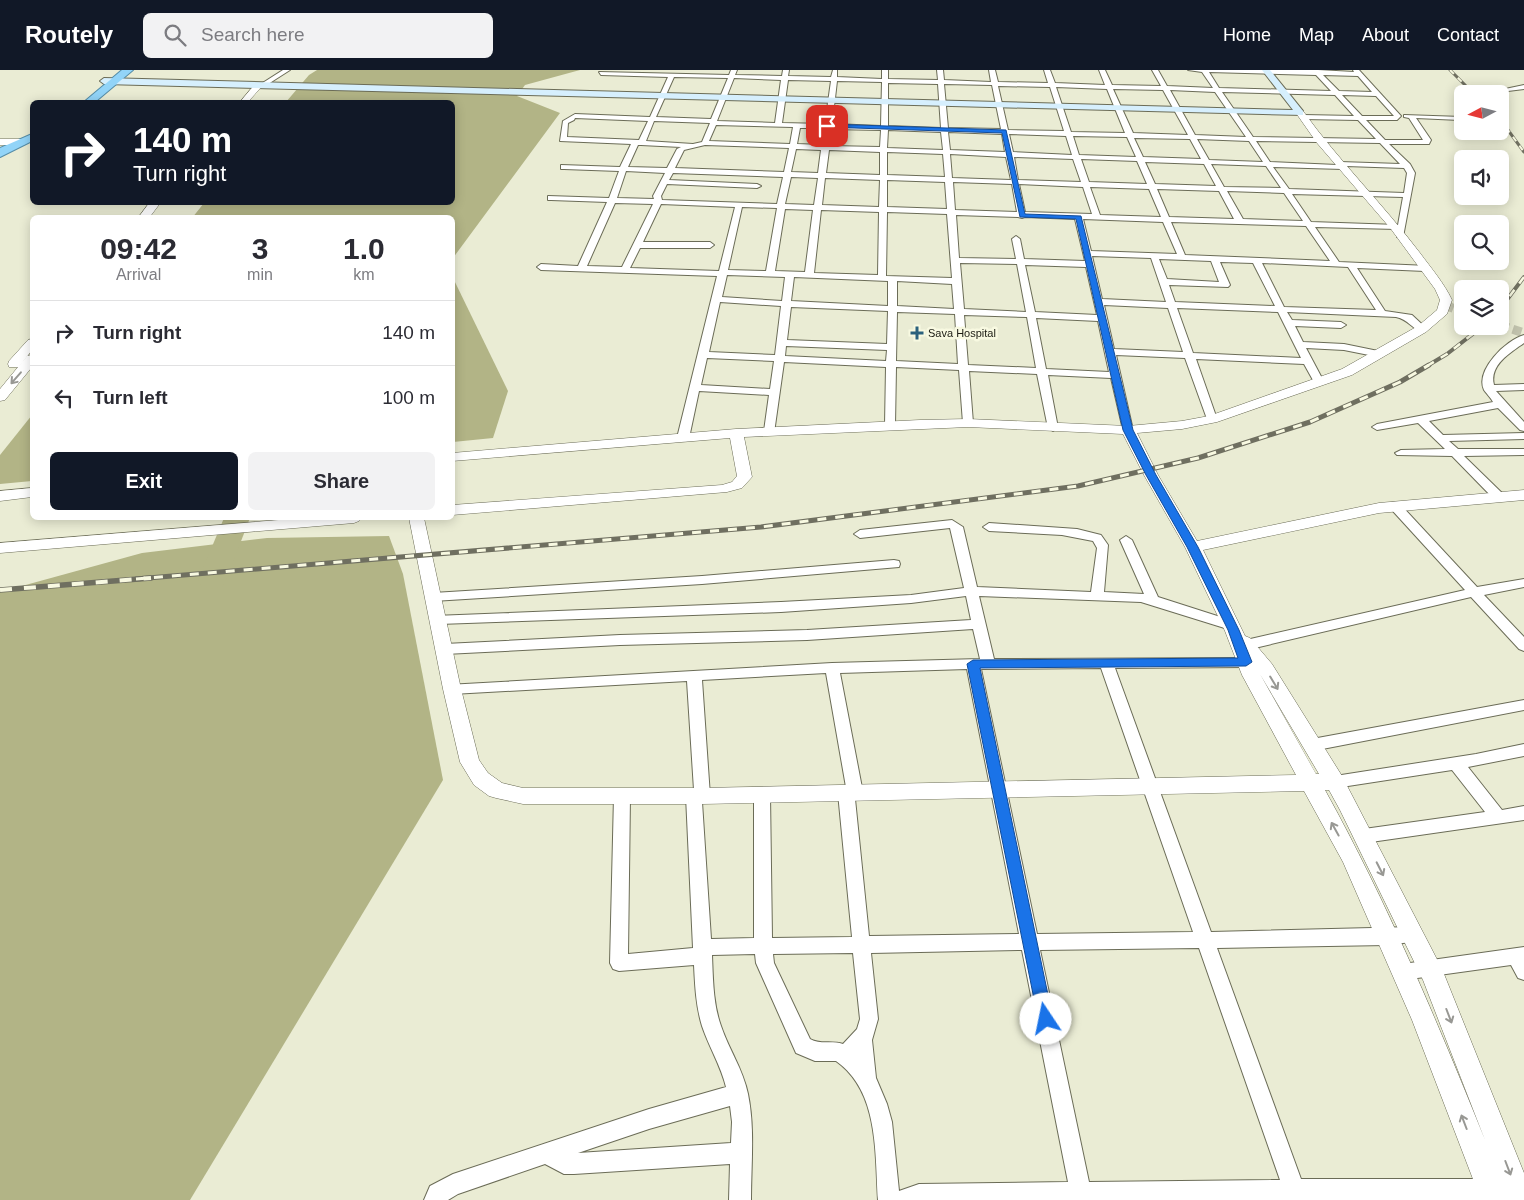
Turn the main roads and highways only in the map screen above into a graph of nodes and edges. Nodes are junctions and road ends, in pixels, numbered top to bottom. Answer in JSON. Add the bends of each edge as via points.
{"nodes":[{"id":1,"x":117,"y":70,"type":"edge"},
{"id":2,"x":128,"y":70,"type":"edge"},
{"id":3,"x":1267,"y":71,"type":"edge"},
{"id":4,"x":104,"y":81,"type":"junction"},
{"id":5,"x":115,"y":81,"type":"junction"},
{"id":6,"x":83,"y":100,"type":"edge"},
{"id":7,"x":91,"y":100,"type":"edge"},
{"id":8,"x":23,"y":141,"type":"edge"},
{"id":9,"x":0,"y":148,"type":"edge"},
{"id":10,"x":0,"y":153,"type":"edge"}],
"edges":[{"from":1,"to":4,"type":"highway"},
{"from":2,"to":5,"type":"highway"},
{"from":3,"to":5,"type":"main road","via":[[1301,115]]},
{"from":4,"to":5,"type":"main road"},
{"from":4,"to":6,"type":"highway"},
{"from":5,"to":7,"type":"highway"},
{"from":8,"to":9,"type":"highway"},
{"from":8,"to":10,"type":"highway"}]}
